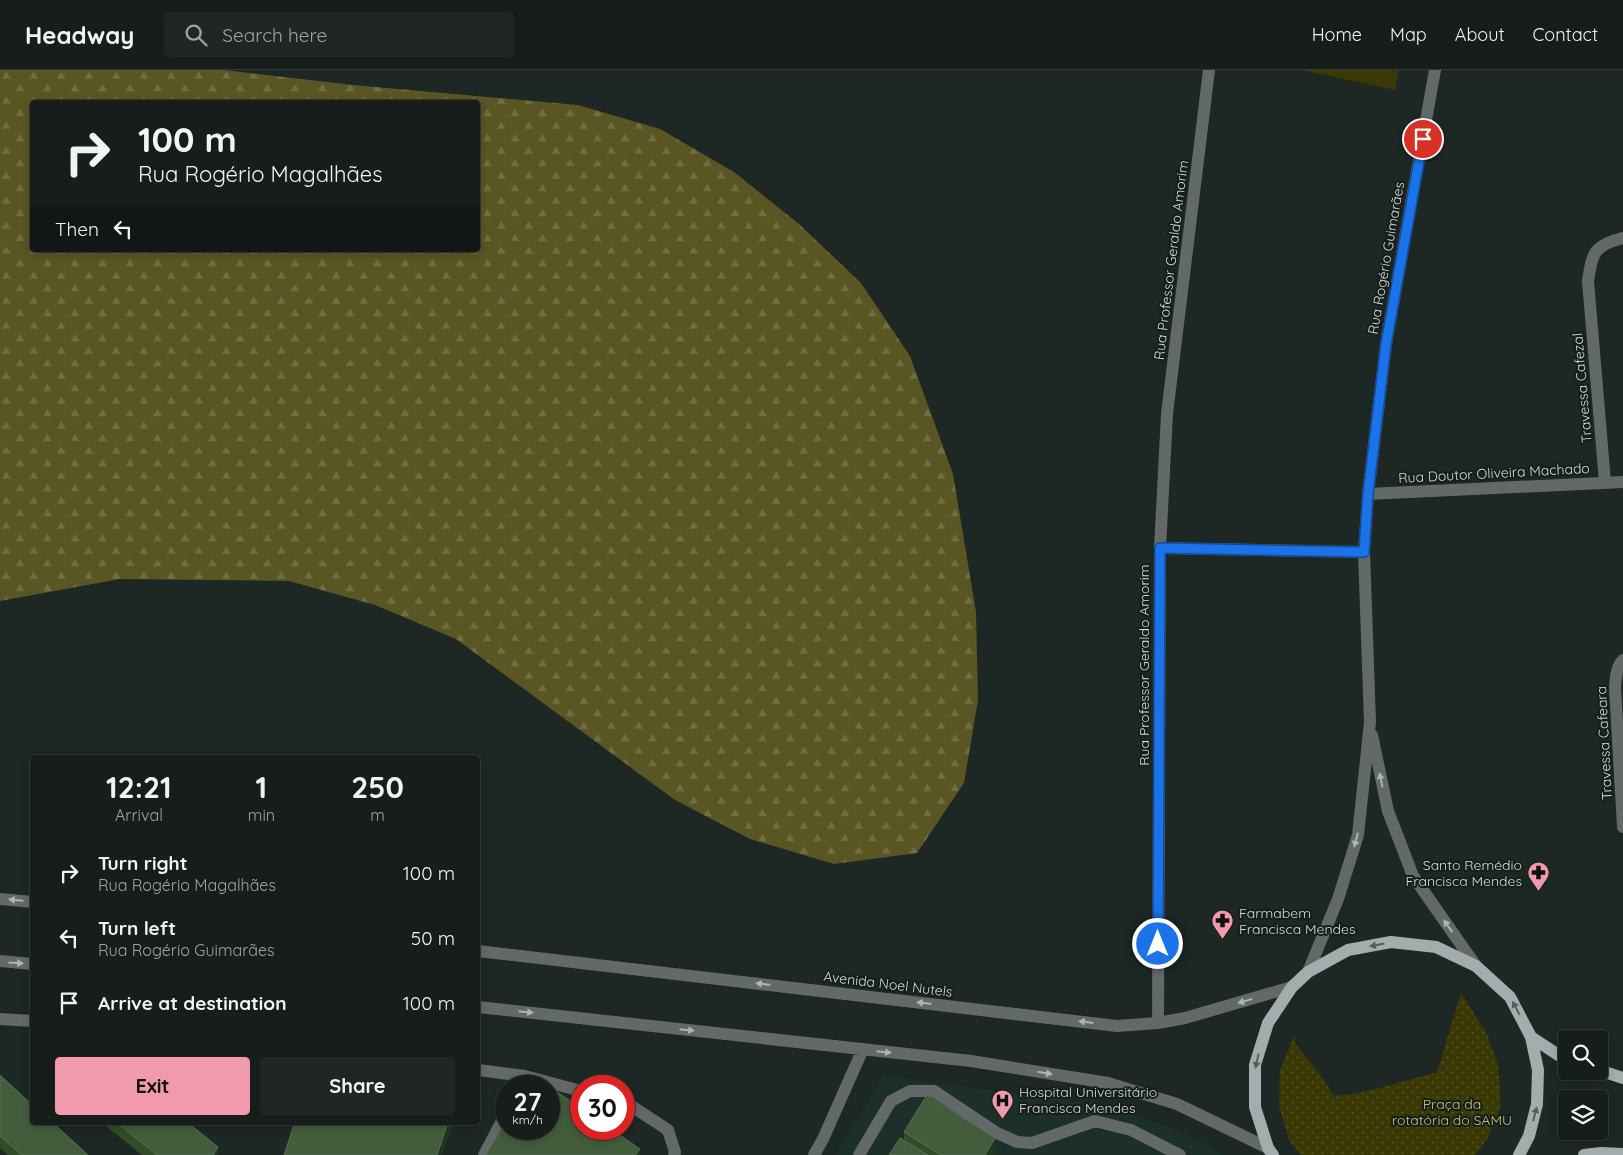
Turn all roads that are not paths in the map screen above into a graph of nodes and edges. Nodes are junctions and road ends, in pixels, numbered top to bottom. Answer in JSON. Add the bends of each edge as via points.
{"nodes":[{"id":1,"x":1209,"y":70,"type":"edge"},
{"id":2,"x":1435,"y":70,"type":"edge"},
{"id":3,"x":1623,"y":238,"type":"edge"},
{"id":4,"x":1605,"y":482,"type":"junction"},
{"id":5,"x":1623,"y":482,"type":"edge"},
{"id":6,"x":1368,"y":494,"type":"junction"},
{"id":7,"x":1160,"y":548,"type":"junction"},
{"id":8,"x":1364,"y":552,"type":"junction"},
{"id":9,"x":1623,"y":660,"type":"edge"},
{"id":10,"x":1370,"y":722,"type":"junction"},
{"id":11,"x":1623,"y":827,"type":"edge"},
{"id":12,"x":0,"y":899,"type":"edge"},
{"id":13,"x":30,"y":902,"type":"edge"},
{"id":14,"x":480,"y":951,"type":"edge"},
{"id":15,"x":0,"y":961,"type":"edge"},
{"id":16,"x":30,"y":964,"type":"edge"},
{"id":17,"x":1476,"y":966,"type":"junction"},
{"id":18,"x":1308,"y":972,"type":"junction"},
{"id":19,"x":1292,"y":987,"type":"junction"},
{"id":20,"x":480,"y":1007,"type":"edge"},
{"id":21,"x":0,"y":1019,"type":"edge"},
{"id":22,"x":30,"y":1021,"type":"edge"},
{"id":23,"x":1158,"y":1023,"type":"junction"},
{"id":24,"x":1531,"y":1038,"type":"junction"},
{"id":25,"x":863,"y":1050,"type":"junction"},
{"id":26,"x":1558,"y":1055,"type":"edge"},
{"id":27,"x":480,"y":1070,"type":"edge"},
{"id":28,"x":1608,"y":1073,"type":"edge"},
{"id":29,"x":498,"y":1075,"type":"edge"},
{"id":30,"x":1623,"y":1078,"type":"edge"},
{"id":31,"x":635,"y":1108,"type":"edge"},
{"id":32,"x":495,"y":1134,"type":"edge"},
{"id":33,"x":1270,"y":1152,"type":"edge"},
{"id":34,"x":1623,"y":1154,"type":"edge"},
{"id":35,"x":484,"y":1155,"type":"edge"},
{"id":36,"x":674,"y":1155,"type":"edge"},
{"id":37,"x":814,"y":1155,"type":"edge"},
{"id":38,"x":859,"y":1155,"type":"edge"},
{"id":39,"x":1180,"y":1155,"type":"edge"},
{"id":40,"x":1519,"y":1155,"type":"edge"},
{"id":41,"x":1584,"y":1155,"type":"edge"}],
"edges":[{"from":1,"to":7,"type":"street","name":"Rua Professor Geraldo Amorim","via":[[1167,414]]},
{"from":2,"to":6,"type":"street","name":"Rua Rogério Guimarães","via":[[1386,344]]},
{"from":3,"to":4,"type":"street","name":"Travessa Cafezal","via":[[1597,248],[1591,259],[1588,281]]},
{"from":4,"to":5,"type":"street","name":"Rua Doutor Oliveira Machado"},
{"from":4,"to":6,"type":"street","name":"Rua Doutor Oliveira Machado"},
{"from":6,"to":8,"type":"street","name":"Rua Rogério Guimarães"},
{"from":7,"to":8,"type":"street"},
{"from":7,"to":23,"type":"street","name":"Rua Professor Geraldo Amorim"},
{"from":8,"to":10,"type":"street","name":"Rua Rogério Guimarães"},
{"from":9,"to":11,"type":"street","name":"Travessa Cafeara","via":[[1616,673],[1615,687]]},
{"from":17,"to":10,"type":"street","name":"Rua Rogério Guimarães","one_way":true,"via":[[1413,876],[1388,811]]},
{"from":10,"to":18,"type":"street","name":"Rua Rogério Guimarães","one_way":true,"via":[[1358,835],[1338,899]]},
{"from":13,"to":12,"type":"street","one_way":true},
{"from":23,"to":14,"type":"street","name":"Avenida Noel Nutels","one_way":true,"via":[[1117,1026]]},
{"from":15,"to":16,"type":"street","one_way":true},
{"from":17,"to":18,"type":"main road","one_way":true,"via":[[1436,947],[1392,942],[1348,950]]},
{"from":24,"to":17,"type":"main road","one_way":true,"via":[[1510,997]]},
{"from":18,"to":19,"type":"main road"},
{"from":19,"to":23,"type":"street","name":"Avenida Noel Nutels","one_way":true},
{"from":19,"to":33,"type":"main road","one_way":true,"via":[[1268,1023],[1255,1064],[1255,1108]]},
{"from":20,"to":25,"type":"street","one_way":true},
{"from":21,"to":22,"type":"street"},
{"from":24,"to":26,"type":"main road"},
{"from":40,"to":24,"type":"main road","one_way":true,"via":[[1529,1136],[1538,1104],[1538,1070]]},
{"from":25,"to":33,"type":"street","one_way":true,"via":[[971,1061],[1108,1083],[1177,1104]]},
{"from":25,"to":37,"type":"street"},
{"from":27,"to":29,"type":"street"},
{"from":28,"to":30,"type":"main road"},
{"from":31,"to":36,"type":"street","via":[[668,1130]]},
{"from":32,"to":35,"type":"street"},
{"from":34,"to":41,"type":"main road"},
{"from":38,"to":39,"type":"street","via":[[891,1101],[910,1091],[918,1091],[934,1092],[997,1133],[1018,1142],[1032,1143],[1095,1121],[1131,1130]]}]}
